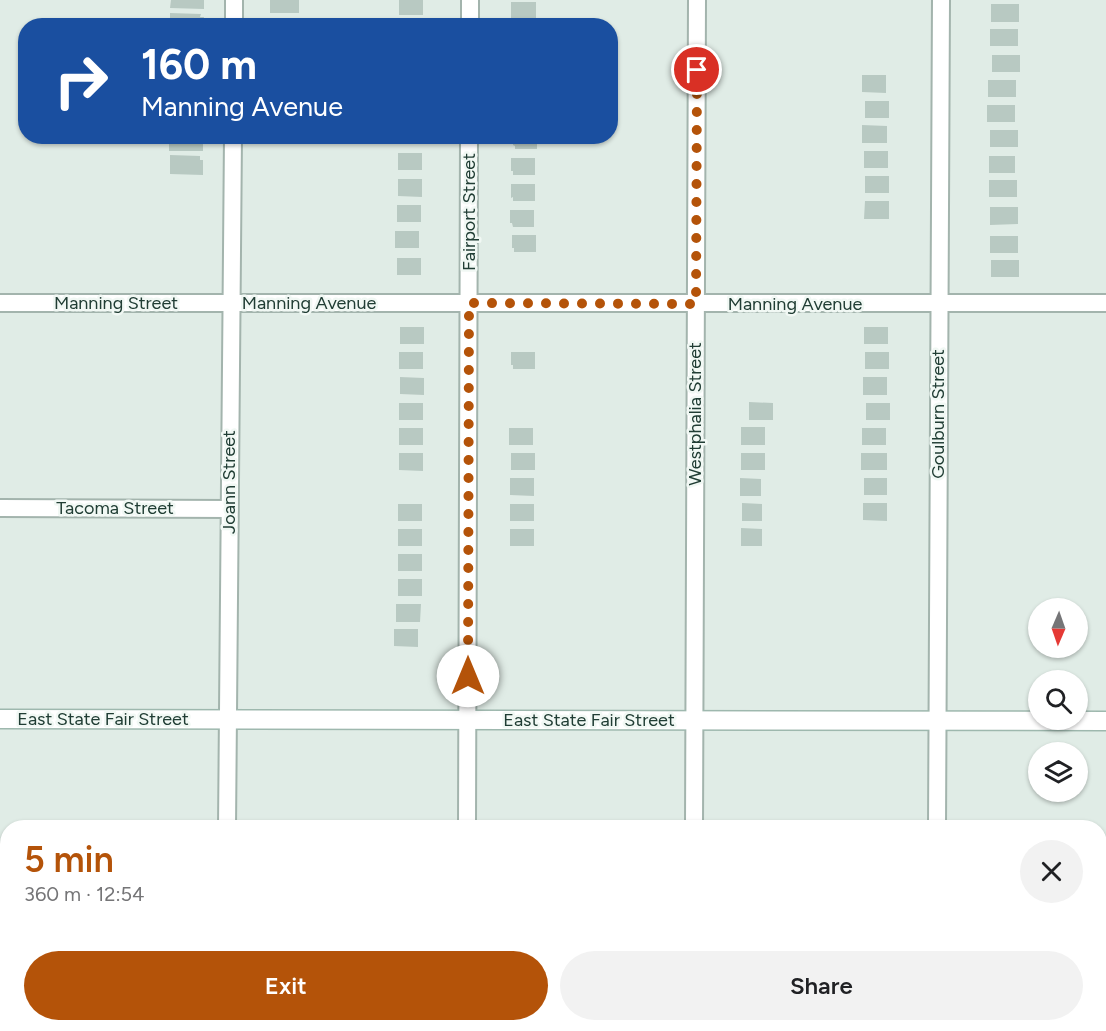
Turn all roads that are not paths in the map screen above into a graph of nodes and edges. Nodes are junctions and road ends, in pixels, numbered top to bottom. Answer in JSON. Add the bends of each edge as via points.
{"nodes":[{"id":1,"x":234,"y":0,"type":"edge"},
{"id":2,"x":470,"y":0,"type":"edge"},
{"id":3,"x":697,"y":0,"type":"edge"},
{"id":4,"x":940,"y":0,"type":"edge"},
{"id":5,"x":234,"y":18,"type":"edge"},
{"id":6,"x":470,"y":18,"type":"edge"},
{"id":7,"x":233,"y":144,"type":"edge"},
{"id":8,"x":470,"y":144,"type":"edge"},
{"id":9,"x":0,"y":303,"type":"edge"},
{"id":10,"x":231,"y":303,"type":"junction"},
{"id":11,"x":469,"y":303,"type":"junction"},
{"id":12,"x":1106,"y":303,"type":"edge"},
{"id":13,"x":696,"y":304,"type":"junction"},
{"id":14,"x":939,"y":304,"type":"junction"},
{"id":15,"x":0,"y":508,"type":"edge"},
{"id":16,"x":229,"y":509,"type":"junction"},
{"id":17,"x":0,"y":719,"type":"edge"},
{"id":18,"x":227,"y":719,"type":"junction"},
{"id":19,"x":467,"y":720,"type":"junction"},
{"id":20,"x":694,"y":720,"type":"junction"},
{"id":21,"x":937,"y":721,"type":"junction"},
{"id":22,"x":1106,"y":721,"type":"edge"},
{"id":23,"x":227,"y":820,"type":"edge"},
{"id":24,"x":467,"y":820,"type":"edge"},
{"id":25,"x":694,"y":820,"type":"edge"},
{"id":26,"x":937,"y":820,"type":"edge"}],
"edges":[{"from":1,"to":5,"type":"street"},
{"from":2,"to":6,"type":"street"},
{"from":3,"to":13,"type":"street","name":"Westphalia Street"},
{"from":4,"to":14,"type":"street","name":"Goulburn Street"},
{"from":7,"to":10,"type":"street","name":"Joann Street"},
{"from":8,"to":11,"type":"street","name":"Fairport Street"},
{"from":9,"to":10,"type":"street","name":"Manning Street"},
{"from":10,"to":11,"type":"street","name":"Manning Avenue"},
{"from":10,"to":16,"type":"street","name":"Joann Street"},
{"from":11,"to":13,"type":"street","name":"Manning Avenue"},
{"from":11,"to":19,"type":"street","name":"Fairport Street"},
{"from":12,"to":14,"type":"street","name":"Manning Avenue"},
{"from":13,"to":14,"type":"street","name":"Manning Avenue"},
{"from":13,"to":20,"type":"street","name":"Westphalia Street"},
{"from":14,"to":21,"type":"street","name":"Goulburn Street"},
{"from":15,"to":16,"type":"street","name":"Tacoma Street"},
{"from":16,"to":18,"type":"street","name":"Joann Street"},
{"from":17,"to":18,"type":"street","name":"East State Fair Street"},
{"from":18,"to":19,"type":"street","name":"East State Fair Street"},
{"from":18,"to":23,"type":"street","name":"Joann Street"},
{"from":19,"to":20,"type":"street","name":"East State Fair Street"},
{"from":19,"to":24,"type":"street","name":"Fairport Street"},
{"from":20,"to":21,"type":"street","name":"East State Fair Street"},
{"from":20,"to":25,"type":"street","name":"Westphalia Street"},
{"from":21,"to":22,"type":"street","name":"East State Fair Street"},
{"from":21,"to":26,"type":"street","name":"Goulburn Street"}]}
